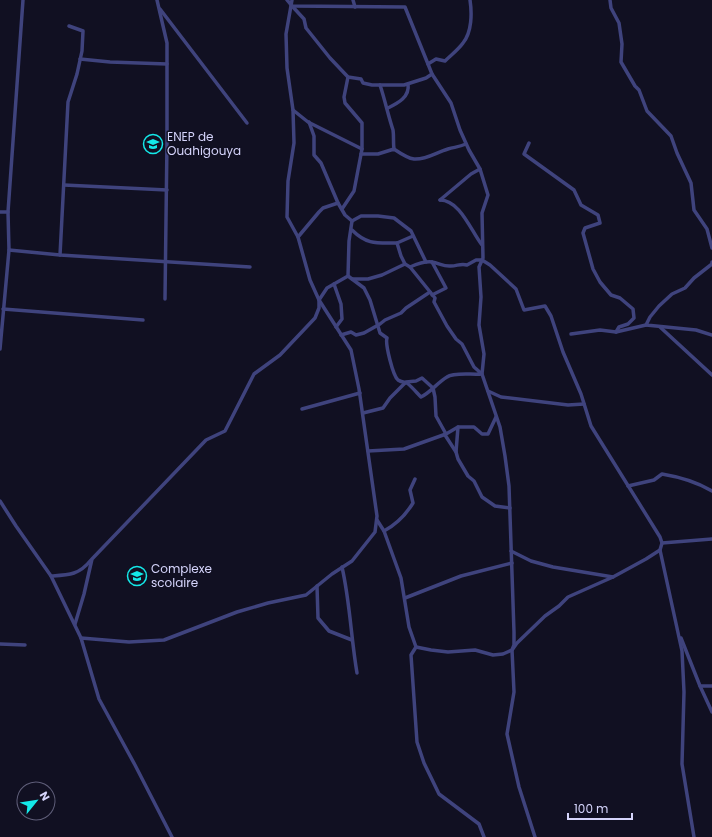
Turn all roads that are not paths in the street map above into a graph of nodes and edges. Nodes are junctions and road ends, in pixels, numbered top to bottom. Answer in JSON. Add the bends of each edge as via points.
{"nodes":[{"id":1,"x":23,"y":0,"type":"edge"},
{"id":2,"x":157,"y":0,"type":"edge"},
{"id":3,"x":287,"y":0,"type":"edge"},
{"id":4,"x":292,"y":0,"type":"edge"},
{"id":5,"x":316,"y":0,"type":"edge"},
{"id":6,"x":353,"y":0,"type":"edge"},
{"id":7,"x":470,"y":0,"type":"edge"},
{"id":8,"x":610,"y":0,"type":"edge"},
{"id":9,"x":292,"y":6,"type":"junction"},
{"id":10,"x":317,"y":6,"type":"junction"},
{"id":11,"x":158,"y":7,"type":"junction"},
{"id":12,"x":355,"y":7,"type":"junction"},
{"id":13,"x":70,"y":26,"type":"dead end"},
{"id":14,"x":80,"y":59,"type":"junction"},
{"id":15,"x":167,"y":64,"type":"junction"},
{"id":16,"x":428,"y":64,"type":"junction"},
{"id":17,"x":432,"y":74,"type":"junction"},
{"id":18,"x":348,"y":77,"type":"junction"},
{"id":19,"x":408,"y":84,"type":"junction"},
{"id":20,"x":380,"y":85,"type":"junction"},
{"id":21,"x":388,"y":108,"type":"junction"},
{"id":22,"x":293,"y":110,"type":"junction"},
{"id":23,"x":308,"y":122,"type":"junction"},
{"id":24,"x":247,"y":123,"type":"dead end"},
{"id":25,"x":529,"y":143,"type":"dead end"},
{"id":26,"x":466,"y":144,"type":"junction"},
{"id":27,"x":362,"y":149,"type":"junction"},
{"id":28,"x":394,"y":149,"type":"junction"},
{"id":29,"x":361,"y":154,"type":"junction"},
{"id":30,"x":480,"y":169,"type":"junction"},
{"id":31,"x":64,"y":185,"type":"junction"},
{"id":32,"x":167,"y":190,"type":"junction"},
{"id":33,"x":338,"y":203,"type":"junction"},
{"id":34,"x":342,"y":209,"type":"junction"},
{"id":35,"x":0,"y":212,"type":"edge"},
{"id":36,"x":8,"y":212,"type":"junction"},
{"id":37,"x":352,"y":221,"type":"junction"},
{"id":38,"x":352,"y":230,"type":"junction"},
{"id":39,"x":413,"y":236,"type":"junction"},
{"id":40,"x":298,"y":237,"type":"junction"},
{"id":41,"x":397,"y":243,"type":"junction"},
{"id":42,"x":483,"y":245,"type":"junction"},
{"id":43,"x":712,"y":246,"type":"edge"},
{"id":44,"x":9,"y":250,"type":"junction"},
{"id":45,"x":60,"y":255,"type":"junction"},
{"id":46,"x":482,"y":260,"type":"junction"},
{"id":47,"x":166,"y":262,"type":"junction"},
{"id":48,"x":426,"y":262,"type":"junction"},
{"id":49,"x":432,"y":262,"type":"junction"},
{"id":50,"x":405,"y":264,"type":"junction"},
{"id":51,"x":712,"y":264,"type":"edge"},
{"id":52,"x":250,"y":267,"type":"dead end"},
{"id":53,"x":410,"y":267,"type":"junction"},
{"id":54,"x":350,"y":278,"type":"junction"},
{"id":55,"x":334,"y":284,"type":"junction"},
{"id":56,"x":431,"y":293,"type":"junction"},
{"id":57,"x":165,"y":299,"type":"dead end"},
{"id":58,"x":319,"y":300,"type":"junction"},
{"id":59,"x":3,"y":309,"type":"junction"},
{"id":60,"x":143,"y":320,"type":"dead end"},
{"id":61,"x":646,"y":325,"type":"junction"},
{"id":62,"x":378,"y":326,"type":"junction"},
{"id":63,"x":336,"y":327,"type":"junction"},
{"id":64,"x":660,"y":327,"type":"junction"},
{"id":65,"x":616,"y":332,"type":"junction"},
{"id":66,"x":571,"y":334,"type":"dead end"},
{"id":67,"x":341,"y":335,"type":"junction"},
{"id":68,"x":712,"y":335,"type":"edge"},
{"id":69,"x":0,"y":349,"type":"edge"},
{"id":70,"x":482,"y":374,"type":"junction"},
{"id":71,"x":712,"y":375,"type":"edge"},
{"id":72,"x":406,"y":382,"type":"junction"},
{"id":73,"x":433,"y":388,"type":"junction"},
{"id":74,"x":488,"y":391,"type":"junction"},
{"id":75,"x":360,"y":393,"type":"junction"},
{"id":76,"x":584,"y":404,"type":"junction"},
{"id":77,"x":302,"y":408,"type":"dead end"},
{"id":78,"x":363,"y":413,"type":"junction"},
{"id":79,"x":496,"y":416,"type":"junction"},
{"id":80,"x":458,"y":428,"type":"junction"},
{"id":81,"x":445,"y":434,"type":"junction"},
{"id":82,"x":368,"y":451,"type":"junction"},
{"id":83,"x":456,"y":452,"type":"junction"},
{"id":84,"x":415,"y":479,"type":"dead end"},
{"id":85,"x":628,"y":486,"type":"junction"},
{"id":86,"x":712,"y":491,"type":"edge"},
{"id":87,"x":0,"y":500,"type":"edge"},
{"id":88,"x":510,"y":508,"type":"junction"},
{"id":89,"x":377,"y":519,"type":"junction"},
{"id":90,"x":384,"y":531,"type":"junction"},
{"id":91,"x":712,"y":539,"type":"edge"},
{"id":92,"x":662,"y":543,"type":"junction"},
{"id":93,"x":660,"y":550,"type":"junction"},
{"id":94,"x":511,"y":551,"type":"junction"},
{"id":95,"x":92,"y":559,"type":"junction"},
{"id":96,"x":512,"y":563,"type":"junction"},
{"id":97,"x":342,"y":567,"type":"junction"},
{"id":98,"x":51,"y":576,"type":"junction"},
{"id":99,"x":613,"y":577,"type":"junction"},
{"id":100,"x":317,"y":586,"type":"junction"},
{"id":101,"x":405,"y":598,"type":"junction"},
{"id":102,"x":75,"y":624,"type":"junction"},
{"id":103,"x":677,"y":629,"type":"junction"},
{"id":104,"x":81,"y":638,"type":"junction"},
{"id":105,"x":352,"y":640,"type":"junction"},
{"id":106,"x":0,"y":644,"type":"edge"},
{"id":107,"x":25,"y":645,"type":"dead end"},
{"id":108,"x":416,"y":647,"type":"junction"},
{"id":109,"x":512,"y":650,"type":"junction"},
{"id":110,"x":356,"y":673,"type":"dead end"},
{"id":111,"x":700,"y":686,"type":"junction"},
{"id":112,"x":712,"y":686,"type":"edge"},
{"id":113,"x":712,"y":712,"type":"edge"},
{"id":114,"x":172,"y":837,"type":"edge"},
{"id":115,"x":484,"y":837,"type":"edge"},
{"id":116,"x":535,"y":837,"type":"edge"},
{"id":117,"x":694,"y":837,"type":"edge"}],
"edges":[{"from":1,"to":36,"type":"street"},
{"from":2,"to":11,"type":"street"},
{"from":3,"to":9,"type":"street"},
{"from":4,"to":9,"type":"street"},
{"from":5,"to":10,"type":"street"},
{"from":6,"to":12,"type":"street"},
{"from":7,"to":16,"type":"street","via":[[472,14],[464,42],[445,61],[436,59]]},
{"from":8,"to":43,"type":"street","via":[[622,44],[621,62],[639,90],[647,111],[671,136],[691,183],[694,210],[707,229]]},
{"from":9,"to":10,"type":"street"},
{"from":9,"to":18,"type":"street","via":[[304,20],[306,28]]},
{"from":9,"to":22,"type":"street","via":[[286,34],[287,68]]},
{"from":10,"to":12,"type":"street"},
{"from":11,"to":15,"type":"street","via":[[167,43]]},
{"from":11,"to":24,"type":"street"},
{"from":12,"to":16,"type":"street","via":[[405,7]]},
{"from":13,"to":14,"type":"street","via":[[83,31]]},
{"from":14,"to":15,"type":"street"},
{"from":14,"to":31,"type":"street","via":[[68,102]]},
{"from":15,"to":32,"type":"street"},
{"from":16,"to":17,"type":"street"},
{"from":17,"to":19,"type":"street"},
{"from":17,"to":26,"type":"street","via":[[451,103]]},
{"from":18,"to":20,"type":"street","via":[[361,79],[363,83]]},
{"from":18,"to":27,"type":"street","via":[[345,103],[362,123]]},
{"from":19,"to":20,"type":"street"},
{"from":19,"to":21,"type":"street","via":[[407,96]]},
{"from":20,"to":21,"type":"street"},
{"from":21,"to":28,"type":"street"},
{"from":22,"to":23,"type":"street"},
{"from":22,"to":40,"type":"street","via":[[294,143],[288,181],[287,217]]},
{"from":23,"to":27,"type":"street"},
{"from":23,"to":33,"type":"street","via":[[314,136],[314,155],[321,163]]},
{"from":25,"to":65,"type":"street","via":[[524,154],[574,190],[581,205],[598,215],[600,223],[585,228],[584,233],[593,269],[610,295],[620,298],[633,309],[634,318],[628,324],[619,327]]},
{"from":26,"to":28,"type":"street","via":[[416,159]]},
{"from":26,"to":30,"type":"street"},
{"from":27,"to":29,"type":"street"},
{"from":28,"to":29,"type":"street","via":[[378,154]]},
{"from":29,"to":34,"type":"street","via":[[354,191]]},
{"from":30,"to":42,"type":"street","via":[[488,196],[482,213]]},
{"from":30,"to":42,"type":"street","via":[[440,200],[446,200],[460,210]]},
{"from":31,"to":32,"type":"street"},
{"from":31,"to":45,"type":"street"},
{"from":32,"to":47,"type":"street"},
{"from":33,"to":34,"type":"street"},
{"from":33,"to":40,"type":"street","via":[[323,208]]},
{"from":34,"to":37,"type":"street"},
{"from":35,"to":36,"type":"street"},
{"from":36,"to":44,"type":"street"},
{"from":37,"to":38,"type":"street"},
{"from":37,"to":39,"type":"street","via":[[361,216],[394,218],[411,231]]},
{"from":38,"to":41,"type":"street","via":[[367,241]]},
{"from":38,"to":54,"type":"street","via":[[349,241]]},
{"from":39,"to":41,"type":"street"},
{"from":39,"to":48,"type":"street"},
{"from":40,"to":58,"type":"street","via":[[310,280]]},
{"from":41,"to":50,"type":"street"},
{"from":42,"to":46,"type":"street"},
{"from":44,"to":45,"type":"street"},
{"from":44,"to":59,"type":"street"},
{"from":45,"to":47,"type":"street"},
{"from":46,"to":49,"type":"street","via":[[467,265],[451,266]]},
{"from":46,"to":70,"type":"street","via":[[479,267],[479,325],[484,354]]},
{"from":46,"to":76,"type":"street","via":[[516,289],[524,310],[545,306]]},
{"from":47,"to":52,"type":"street"},
{"from":47,"to":57,"type":"street"},
{"from":48,"to":49,"type":"street"},
{"from":48,"to":53,"type":"street"},
{"from":49,"to":56,"type":"street","via":[[446,288]]},
{"from":50,"to":53,"type":"street"},
{"from":50,"to":54,"type":"street","via":[[382,276],[368,279]]},
{"from":51,"to":61,"type":"street","via":[[685,288],[672,294],[659,306]]},
{"from":53,"to":56,"type":"street"},
{"from":54,"to":55,"type":"street"},
{"from":54,"to":62,"type":"street","via":[[364,288]]},
{"from":55,"to":58,"type":"street"},
{"from":55,"to":63,"type":"street","via":[[341,304],[342,319]]},
{"from":56,"to":62,"type":"street"},
{"from":56,"to":70,"type":"street","via":[[441,316]]},
{"from":58,"to":63,"type":"street"},
{"from":58,"to":95,"type":"street","via":[[315,318],[280,355],[254,374],[225,431],[206,440]]},
{"from":59,"to":60,"type":"street"},
{"from":59,"to":69,"type":"street"},
{"from":61,"to":64,"type":"street"},
{"from":61,"to":65,"type":"street"},
{"from":62,"to":67,"type":"street","via":[[364,334],[351,332]]},
{"from":62,"to":72,"type":"street","via":[[380,333],[386,338],[387,352],[395,377]]},
{"from":63,"to":67,"type":"street"},
{"from":64,"to":68,"type":"street","via":[[696,330]]},
{"from":64,"to":71,"type":"street"},
{"from":65,"to":66,"type":"street","via":[[600,330]]},
{"from":67,"to":75,"type":"street","via":[[351,350]]},
{"from":70,"to":73,"type":"street","via":[[448,376]]},
{"from":70,"to":74,"type":"street"},
{"from":72,"to":73,"type":"street","via":[[422,378]]},
{"from":72,"to":73,"type":"street","via":[[421,397]]},
{"from":72,"to":78,"type":"street","via":[[383,408]]},
{"from":73,"to":81,"type":"street","via":[[436,416]]},
{"from":74,"to":76,"type":"street","via":[[501,397],[568,405]]},
{"from":74,"to":79,"type":"street"},
{"from":75,"to":77,"type":"street"},
{"from":75,"to":78,"type":"street"},
{"from":76,"to":85,"type":"street","via":[[591,426]]},
{"from":78,"to":82,"type":"street"},
{"from":79,"to":80,"type":"street","via":[[488,434],[482,434],[474,426]]},
{"from":79,"to":88,"type":"street","via":[[505,456]]},
{"from":80,"to":81,"type":"street"},
{"from":80,"to":83,"type":"street"},
{"from":81,"to":82,"type":"street","via":[[404,449]]},
{"from":81,"to":83,"type":"street"},
{"from":82,"to":89,"type":"street"},
{"from":83,"to":88,"type":"street","via":[[482,497],[495,506]]},
{"from":84,"to":90,"type":"street","via":[[410,490],[414,503],[406,515]]},
{"from":85,"to":86,"type":"street","via":[[654,480],[662,474],[701,484]]},
{"from":85,"to":92,"type":"street"},
{"from":87,"to":98,"type":"street"},
{"from":88,"to":94,"type":"street"},
{"from":89,"to":90,"type":"street"},
{"from":89,"to":97,"type":"street","via":[[375,532],[352,562]]},
{"from":90,"to":101,"type":"street","via":[[401,578]]},
{"from":91,"to":92,"type":"street"},
{"from":92,"to":93,"type":"street"},
{"from":93,"to":99,"type":"street"},
{"from":93,"to":103,"type":"street"},
{"from":94,"to":96,"type":"street"},
{"from":94,"to":99,"type":"street","via":[[538,563]]},
{"from":95,"to":98,"type":"street","via":[[85,568],[76,573]]},
{"from":95,"to":102,"type":"street"},
{"from":96,"to":101,"type":"street","via":[[461,576]]},
{"from":96,"to":109,"type":"street"},
{"from":97,"to":100,"type":"street"},
{"from":97,"to":105,"type":"street","via":[[348,594]]},
{"from":98,"to":102,"type":"street"},
{"from":99,"to":109,"type":"street","via":[[568,597],[545,616]]},
{"from":100,"to":104,"type":"street","via":[[306,595],[237,612],[164,640],[129,642]]},
{"from":100,"to":105,"type":"street","via":[[318,618],[329,631]]},
{"from":101,"to":108,"type":"street"},
{"from":102,"to":104,"type":"street"},
{"from":103,"to":111,"type":"street"},
{"from":103,"to":117,"type":"street","via":[[682,651],[684,692],[682,764]]},
{"from":104,"to":114,"type":"street","via":[[99,699]]},
{"from":105,"to":110,"type":"street"},
{"from":106,"to":107,"type":"street"},
{"from":108,"to":109,"type":"street","via":[[448,652],[475,650],[493,655]]},
{"from":108,"to":115,"type":"street","via":[[411,655],[417,742],[422,756],[440,794],[479,824]]},
{"from":109,"to":116,"type":"street","via":[[514,692],[507,734],[519,787]]},
{"from":111,"to":112,"type":"street"},
{"from":111,"to":113,"type":"street"}]}
